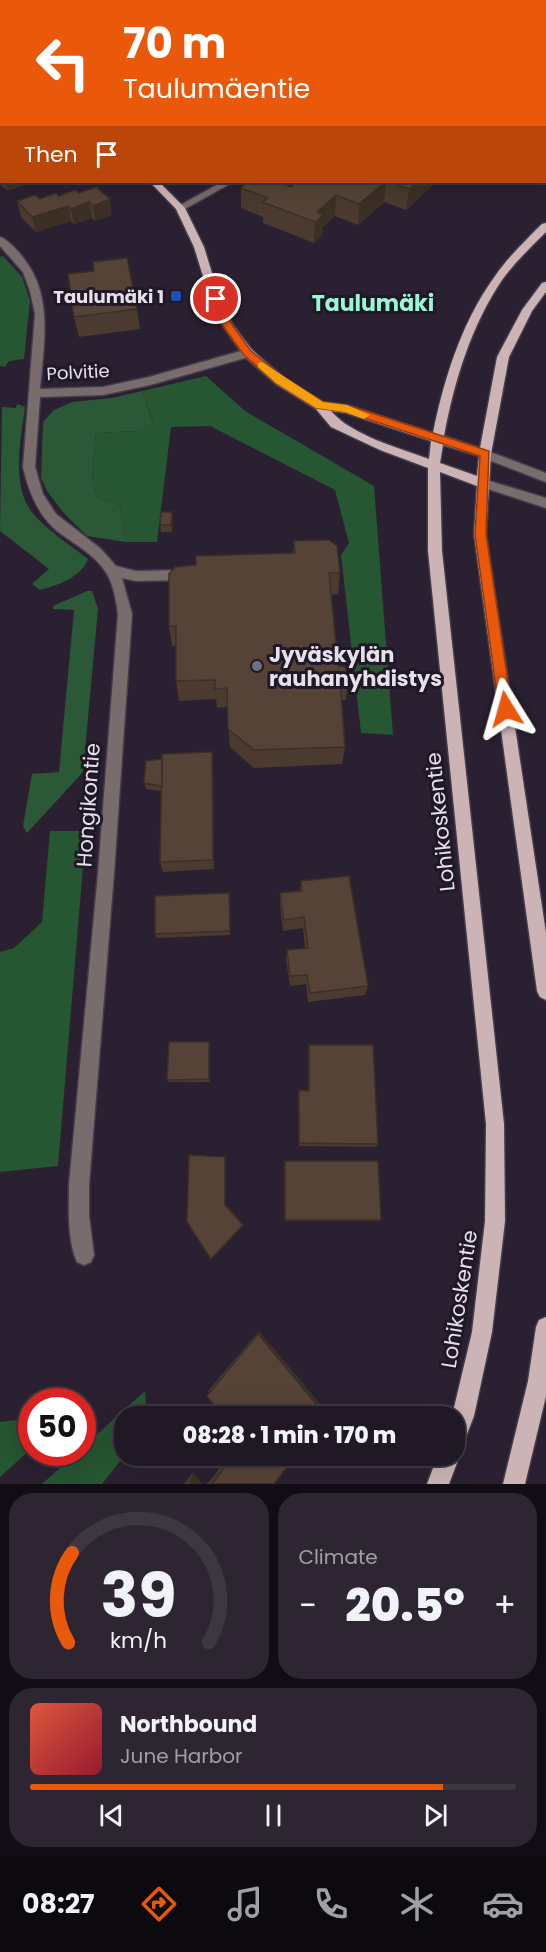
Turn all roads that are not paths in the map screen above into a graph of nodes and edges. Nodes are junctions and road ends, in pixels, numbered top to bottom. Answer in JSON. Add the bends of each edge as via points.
{"nodes":[{"id":1,"x":155,"y":183,"type":"edge"},
{"id":2,"x":226,"y":183,"type":"edge"},
{"id":3,"x":180,"y":208,"type":"junction"},
{"id":4,"x":546,"y":226,"type":"edge"},
{"id":5,"x":0,"y":240,"type":"edge"},
{"id":6,"x":546,"y":285,"type":"edge"},
{"id":7,"x":248,"y":353,"type":"junction"},
{"id":8,"x":35,"y":393,"type":"junction"},
{"id":9,"x":320,"y":406,"type":"junction"},
{"id":10,"x":438,"y":438,"type":"junction"},
{"id":11,"x":485,"y":454,"type":"junction"},
{"id":12,"x":434,"y":466,"type":"junction"},
{"id":13,"x":546,"y":478,"type":"edge"},
{"id":14,"x":483,"y":483,"type":"junction"},
{"id":15,"x":546,"y":503,"type":"edge"},
{"id":16,"x":112,"y":570,"type":"junction"},
{"id":17,"x":190,"y":575,"type":"edge"},
{"id":18,"x":546,"y":991,"type":"edge"},
{"id":19,"x":84,"y":1255,"type":"dead end"},
{"id":20,"x":546,"y":1327,"type":"edge"},
{"id":21,"x":465,"y":1408,"type":"edge"},
{"id":22,"x":444,"y":1466,"type":"edge"},
{"id":23,"x":438,"y":1484,"type":"edge"},
{"id":24,"x":514,"y":1484,"type":"edge"}],
"edges":[{"from":1,"to":3,"type":"main road"},
{"from":2,"to":3,"type":"street"},
{"from":3,"to":7,"type":"main road","via":[[228,326]]},
{"from":4,"to":10,"type":"main road","name":"Lohikoskentie","via":[[496,281],[464,341]]},
{"from":5,"to":8,"type":"street","name":"Polvitie","via":[[31,274],[37,293],[40,314]]},
{"from":6,"to":11,"type":"main road","via":[[527,310],[503,357]]},
{"from":7,"to":8,"type":"street","name":"Polvitie","via":[[103,391]]},
{"from":7,"to":9,"type":"main road","via":[[280,381]]},
{"from":8,"to":16,"type":"street","name":"Hongikontie","via":[[29,467],[34,489],[45,510],[62,528],[94,550]]},
{"from":9,"to":10,"type":"main road","via":[[347,409]]},
{"from":9,"to":12,"type":"main road","via":[[335,424]]},
{"from":10,"to":11,"type":"main road"},
{"from":10,"to":12,"type":"main road","name":"Lohikoskentie"},
{"from":11,"to":13,"type":"street"},
{"from":11,"to":14,"type":"main road"},
{"from":12,"to":14,"type":"main road"},
{"from":12,"to":21,"type":"main road","name":"Lohikoskentie","via":[[435,551],[495,1124],[495,1221],[483,1332]]},
{"from":14,"to":15,"type":"street"},
{"from":14,"to":18,"type":"main road","via":[[480,534]]},
{"from":16,"to":17,"type":"street","via":[[136,576]]},
{"from":16,"to":19,"type":"street","name":"Hongikontie","via":[[124,614],[79,1185]]},
{"from":20,"to":24,"type":"main road","via":[[539,1381]]},
{"from":22,"to":23,"type":"main road"}]}
